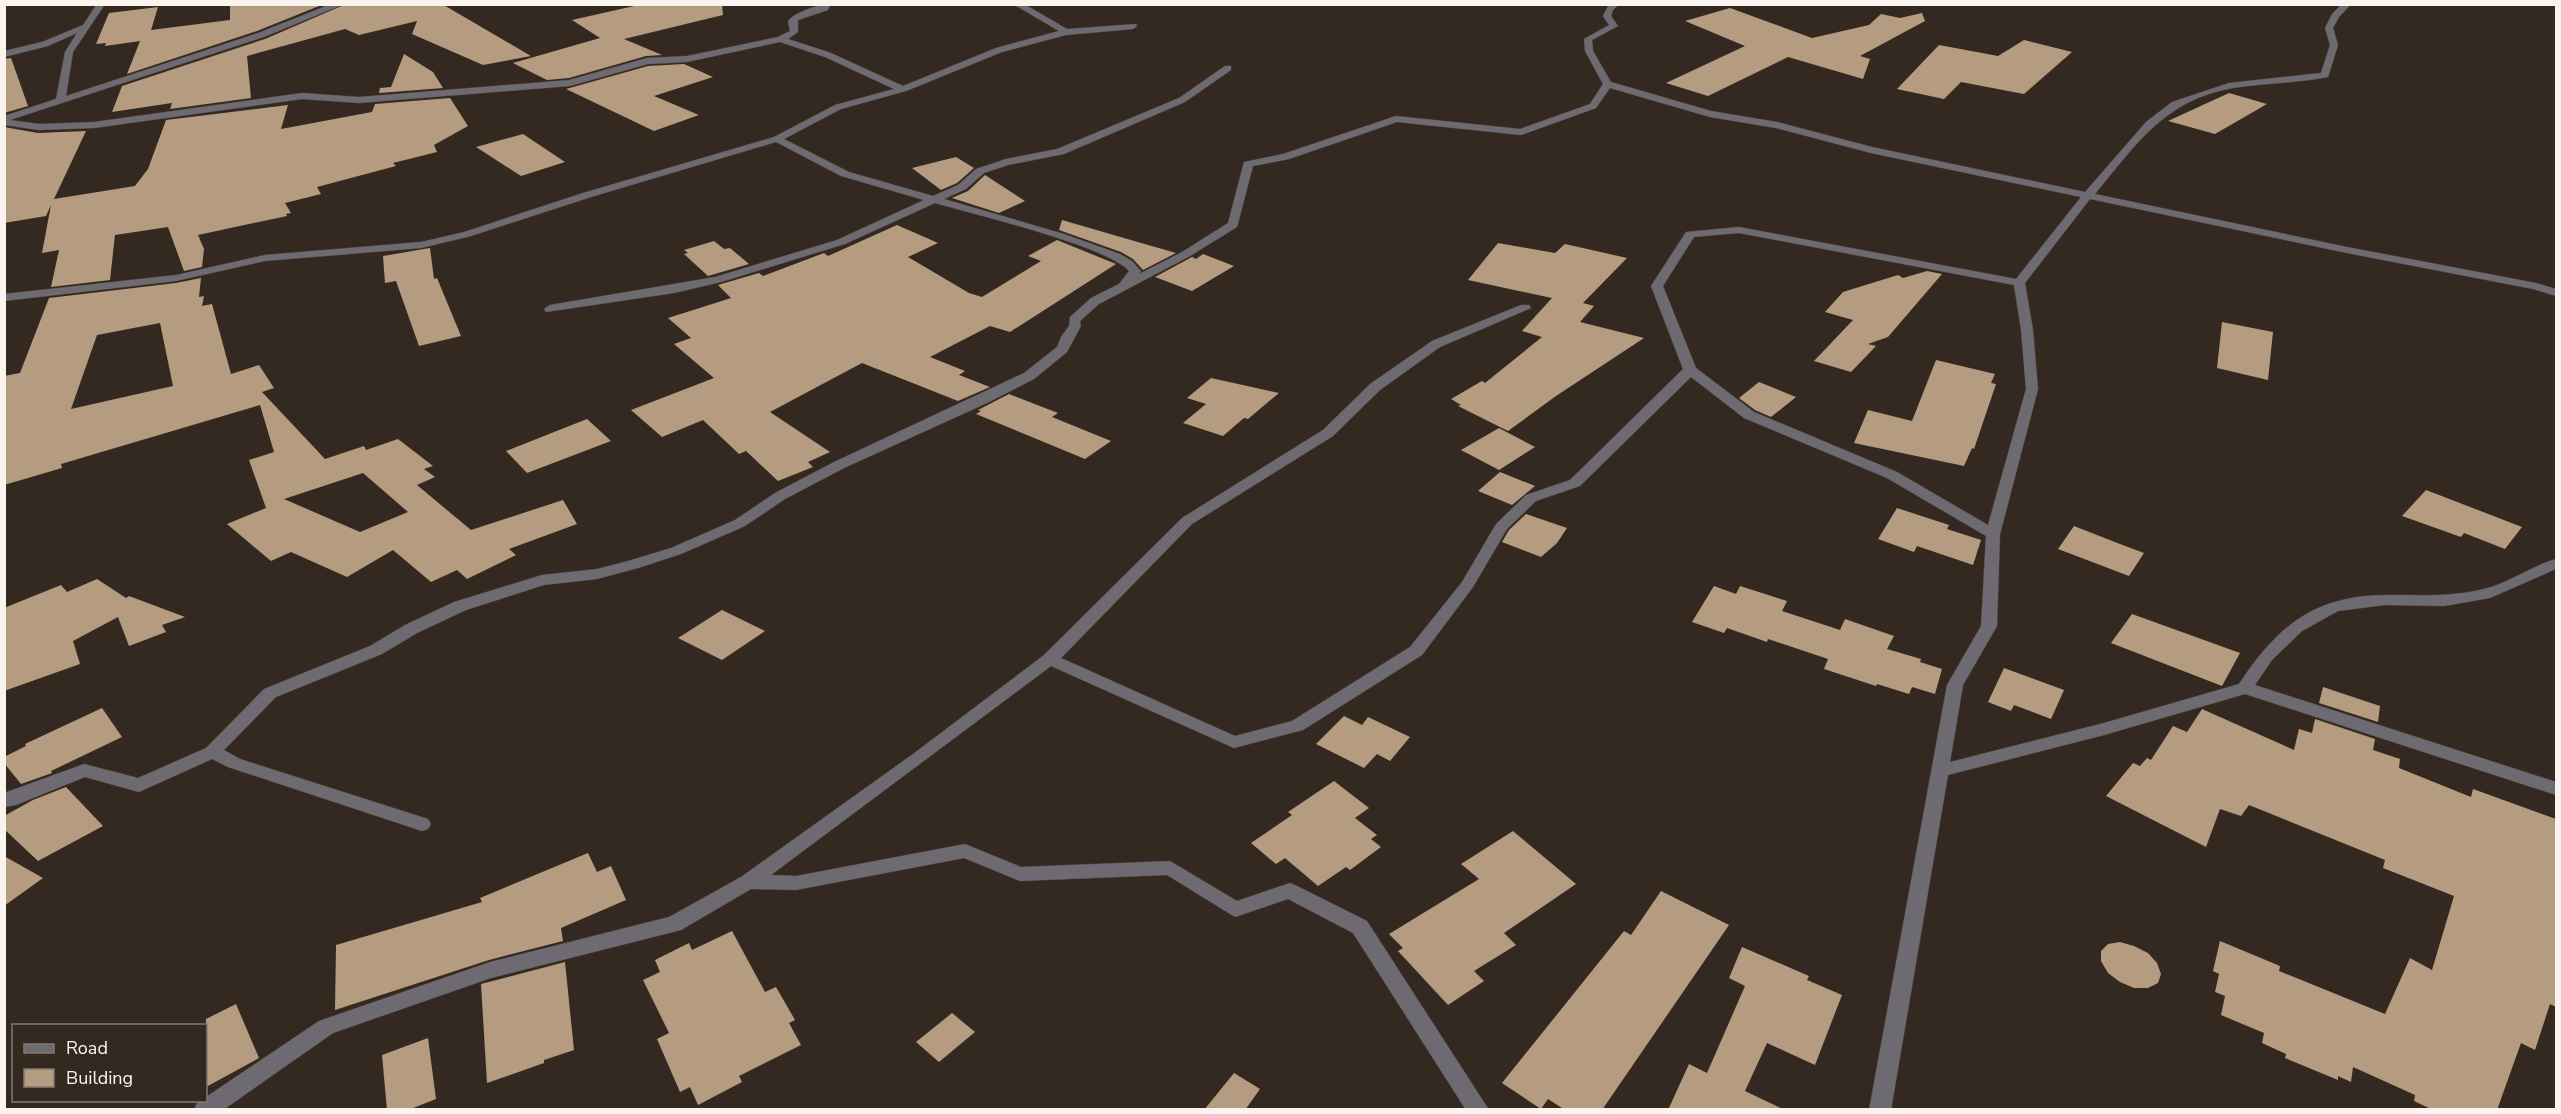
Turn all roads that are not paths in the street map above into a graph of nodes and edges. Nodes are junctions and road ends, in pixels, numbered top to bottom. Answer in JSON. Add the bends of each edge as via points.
{"nodes":[{"id":1,"x":101,"y":4,"type":"edge"},
{"id":2,"x":340,"y":4,"type":"edge"},
{"id":3,"x":826,"y":4,"type":"edge"},
{"id":4,"x":1017,"y":4,"type":"edge"},
{"id":5,"x":1615,"y":4,"type":"edge"},
{"id":6,"x":2348,"y":4,"type":"edge"},
{"id":7,"x":88,"y":26,"type":"junction"},
{"id":8,"x":1133,"y":26,"type":"dead end"},
{"id":9,"x":1066,"y":32,"type":"junction"},
{"id":10,"x":781,"y":39,"type":"junction"},
{"id":11,"x":4,"y":54,"type":"edge"},
{"id":12,"x":1228,"y":68,"type":"dead end"},
{"id":13,"x":1608,"y":84,"type":"junction"},
{"id":14,"x":903,"y":89,"type":"junction"},
{"id":15,"x":61,"y":99,"type":"junction"},
{"id":16,"x":4,"y":120,"type":"edge"},
{"id":17,"x":777,"y":139,"type":"junction"},
{"id":18,"x":2088,"y":196,"type":"junction"},
{"id":19,"x":937,"y":200,"type":"junction"},
{"id":20,"x":2019,"y":283,"type":"junction"},
{"id":21,"x":1125,"y":284,"type":"junction"},
{"id":22,"x":2556,"y":293,"type":"edge"},
{"id":23,"x":4,"y":298,"type":"edge"},
{"id":24,"x":1525,"y":308,"type":"dead end"},
{"id":25,"x":550,"y":309,"type":"dead end"},
{"id":26,"x":1690,"y":370,"type":"junction"},
{"id":27,"x":1993,"y":534,"type":"junction"},
{"id":28,"x":2556,"y":564,"type":"edge"},
{"id":29,"x":1050,"y":659,"type":"junction"},
{"id":30,"x":2246,"y":688,"type":"junction"},
{"id":31,"x":213,"y":752,"type":"junction"},
{"id":32,"x":1940,"y":771,"type":"junction"},
{"id":33,"x":2556,"y":789,"type":"edge"},
{"id":34,"x":4,"y":800,"type":"edge"},
{"id":35,"x":422,"y":824,"type":"dead end"},
{"id":36,"x":748,"y":882,"type":"junction"},
{"id":37,"x":205,"y":1110,"type":"edge"},
{"id":38,"x":1478,"y":1110,"type":"edge"},
{"id":39,"x":1880,"y":1110,"type":"edge"}],
"edges":[{"from":1,"to":7,"type":"street"},
{"from":2,"to":15,"type":"street","via":[[261,35]]},
{"from":3,"to":10,"type":"street","via":[[825,8],[795,18],[794,32]]},
{"from":4,"to":9,"type":"street"},
{"from":5,"to":13,"type":"street","via":[[1607,16],[1614,26],[1588,39],[1589,51]]},
{"from":6,"to":18,"type":"street","via":[[2328,28],[2334,45],[2325,75],[2229,87],[2175,104],[2149,124]]},
{"from":7,"to":11,"type":"street","via":[[45,44]]},
{"from":7,"to":15,"type":"street","via":[[69,52]]},
{"from":8,"to":9,"type":"street"},
{"from":9,"to":14,"type":"street","via":[[999,50]]},
{"from":10,"to":14,"type":"street"},
{"from":10,"to":16,"type":"street","via":[[647,62],[570,83],[359,100],[302,96],[94,125],[39,128]]},
{"from":12,"to":19,"type":"street","via":[[1182,100],[1060,152],[980,171],[962,187]]},
{"from":13,"to":18,"type":"street","via":[[1710,114],[1777,125],[1871,150]]},
{"from":13,"to":21,"type":"street","via":[[1593,106],[1521,132],[1396,119],[1285,157],[1248,164],[1233,225]]},
{"from":14,"to":17,"type":"street","via":[[838,106]]},
{"from":15,"to":16,"type":"street"},
{"from":17,"to":19,"type":"street","via":[[845,174]]},
{"from":17,"to":23,"type":"street","via":[[421,245],[265,258],[176,278]]},
{"from":18,"to":20,"type":"street"},
{"from":18,"to":22,"type":"street"},
{"from":19,"to":21,"type":"street","via":[[1116,256],[1135,271]]},
{"from":19,"to":25,"type":"street","via":[[841,242],[717,280]]},
{"from":20,"to":26,"type":"street","via":[[1739,230],[1690,234],[1657,286]]},
{"from":20,"to":27,"type":"street","via":[[2032,389]]},
{"from":21,"to":31,"type":"street","via":[[1095,301],[1074,320],[1075,326],[1062,350],[1029,376],[839,465],[780,496],[741,523],[676,550],[597,574],[543,580],[459,606],[376,650],[270,693]]},
{"from":24,"to":29,"type":"street","via":[[1436,344],[1375,387],[1328,433],[1186,521]]},
{"from":26,"to":27,"type":"street","via":[[1749,416],[1892,475]]},
{"from":26,"to":29,"type":"street","via":[[1575,483],[1531,498],[1501,527],[1468,584],[1416,651],[1297,726],[1234,742]]},
{"from":27,"to":32,"type":"street","via":[[1989,626],[1955,685]]},
{"from":28,"to":30,"type":"street","via":[[2490,593],[2444,601],[2385,600],[2334,606],[2296,627],[2266,656]]},
{"from":29,"to":36,"type":"street"},
{"from":30,"to":32,"type":"street"},
{"from":30,"to":33,"type":"street"},
{"from":31,"to":34,"type":"street","via":[[140,785],[84,770]]},
{"from":31,"to":35,"type":"street","via":[[234,763]]},
{"from":32,"to":39,"type":"street"},
{"from":36,"to":37,"type":"street","via":[[674,924],[490,970],[326,1027]]},
{"from":36,"to":38,"type":"street","via":[[796,883],[965,851],[1020,874],[1170,868],[1235,909],[1290,891],[1360,927]]}]}
